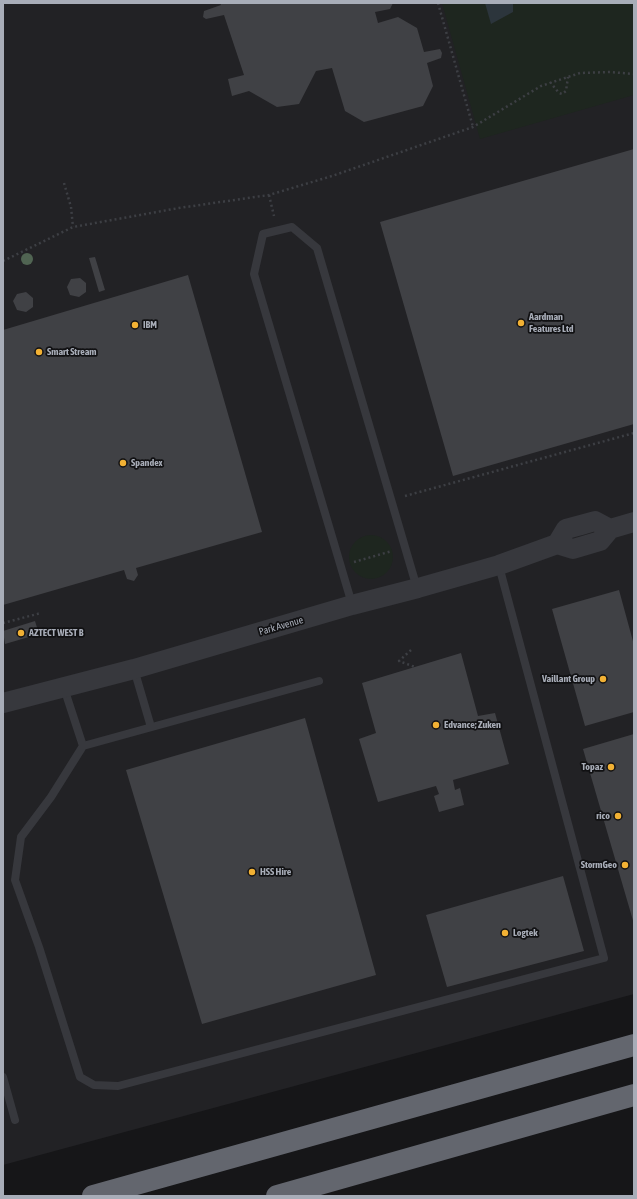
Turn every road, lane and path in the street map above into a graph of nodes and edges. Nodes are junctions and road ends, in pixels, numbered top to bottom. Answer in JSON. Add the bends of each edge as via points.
{"nodes":[{"id":1,"x":438,"y":3,"type":"edge"},
{"id":2,"x":634,"y":74,"type":"edge"},
{"id":3,"x":568,"y":77,"type":"junction"},
{"id":4,"x":550,"y":82,"type":"junction"},
{"id":5,"x":473,"y":127,"type":"junction"},
{"id":6,"x":64,"y":183,"type":"dead end"},
{"id":7,"x":269,"y":195,"type":"junction"},
{"id":8,"x":73,"y":227,"type":"junction"},
{"id":9,"x":278,"y":230,"type":"junction"},
{"id":10,"x":3,"y":261,"type":"edge"},
{"id":11,"x":634,"y":433,"type":"edge"},
{"id":12,"x":391,"y":500,"type":"junction"},
{"id":13,"x":634,"y":522,"type":"edge"},
{"id":14,"x":405,"y":547,"type":"junction"},
{"id":15,"x":499,"y":565,"type":"junction"},
{"id":16,"x":341,"y":566,"type":"junction"},
{"id":17,"x":418,"y":588,"type":"junction"},
{"id":18,"x":352,"y":605,"type":"junction"},
{"id":19,"x":42,"y":613,"type":"dead end"},
{"id":20,"x":3,"y":623,"type":"edge"},
{"id":21,"x":411,"y":650,"type":"dead end"},
{"id":22,"x":415,"y":667,"type":"dead end"},
{"id":23,"x":134,"y":669,"type":"junction"},
{"id":24,"x":319,"y":681,"type":"dead end"},
{"id":25,"x":64,"y":687,"type":"junction"},
{"id":26,"x":3,"y":703,"type":"edge"},
{"id":27,"x":151,"y":727,"type":"junction"},
{"id":28,"x":83,"y":746,"type":"junction"},
{"id":29,"x":634,"y":1045,"type":"edge"},
{"id":30,"x":3,"y":1077,"type":"edge"},
{"id":31,"x":634,"y":1096,"type":"edge"},
{"id":32,"x":15,"y":1120,"type":"dead end"},
{"id":33,"x":93,"y":1196,"type":"edge"},
{"id":34,"x":277,"y":1196,"type":"edge"}],
"edges":[{"from":1,"to":5,"type":"path"},
{"from":2,"to":3,"type":"path","via":[[602,72]]},
{"from":3,"to":4,"type":"path"},
{"from":3,"to":4,"type":"path","via":[[566,91],[562,94]]},
{"from":4,"to":5,"type":"path"},
{"from":5,"to":7,"type":"path"},
{"from":6,"to":8,"type":"path","via":[[71,207]]},
{"from":7,"to":8,"type":"path"},
{"from":7,"to":9,"type":"path"},
{"from":8,"to":10,"type":"path"},
{"from":9,"to":12,"type":"lane","via":[[292,227],[317,248]]},
{"from":9,"to":16,"type":"lane","via":[[263,234],[254,274]]},
{"from":11,"to":12,"type":"path"},
{"from":12,"to":14,"type":"lane"},
{"from":13,"to":15,"type":"street","name":"Park Avenue","via":[[610,529],[595,521],[581,524],[566,529],[557,544]]},
{"from":14,"to":16,"type":"path"},
{"from":14,"to":17,"type":"lane"},
{"from":15,"to":17,"type":"street","name":"Park Avenue"},
{"from":15,"to":28,"type":"lane","via":[[604,958],[118,1086],[94,1085],[80,1077],[15,880],[21,837]]},
{"from":16,"to":18,"type":"lane"},
{"from":17,"to":18,"type":"street","name":"Park Avenue"},
{"from":18,"to":23,"type":"street","name":"Park Avenue"},
{"from":19,"to":20,"type":"path"},
{"from":21,"to":22,"type":"path","via":[[399,661]]},
{"from":23,"to":25,"type":"street","name":"Park Avenue"},
{"from":23,"to":27,"type":"lane"},
{"from":24,"to":27,"type":"lane"},
{"from":25,"to":26,"type":"street","name":"Park Avenue"},
{"from":25,"to":28,"type":"lane"},
{"from":27,"to":28,"type":"lane"},
{"from":29,"to":33,"type":"highway"},
{"from":30,"to":32,"type":"lane"},
{"from":31,"to":34,"type":"highway"}]}
